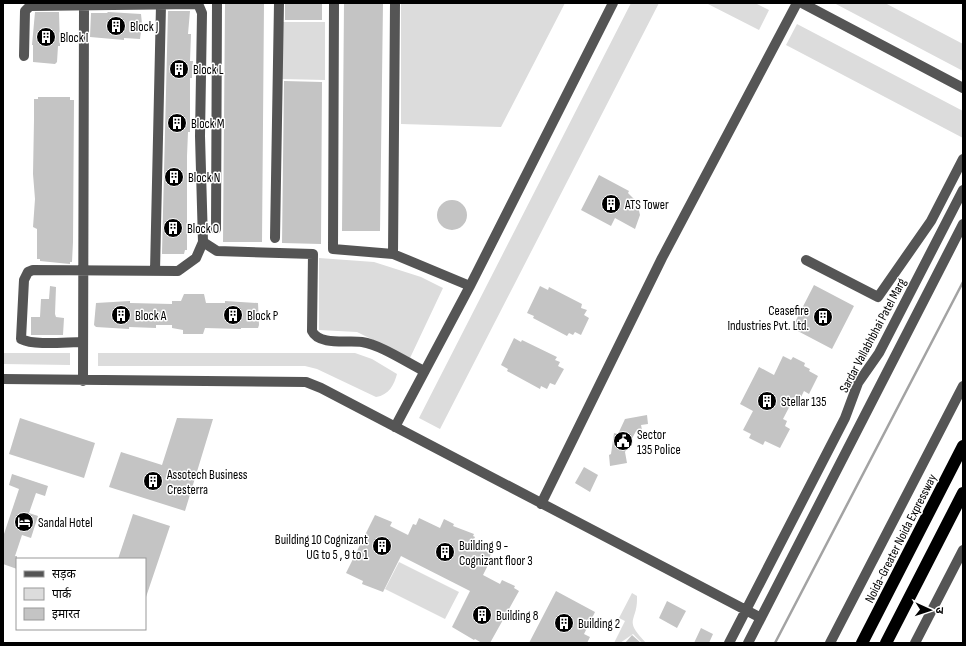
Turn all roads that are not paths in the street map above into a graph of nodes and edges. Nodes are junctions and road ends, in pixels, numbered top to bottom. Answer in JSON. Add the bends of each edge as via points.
{"nodes":[{"id":1,"x":217,"y":3,"type":"edge"},
{"id":2,"x":279,"y":3,"type":"edge"},
{"id":3,"x":334,"y":3,"type":"edge"},
{"id":4,"x":395,"y":3,"type":"edge"},
{"id":5,"x":613,"y":3,"type":"edge"},
{"id":6,"x":797,"y":3,"type":"edge"},
{"id":7,"x":802,"y":3,"type":"edge"},
{"id":8,"x":84,"y":4,"type":"junction"},
{"id":9,"x":161,"y":5,"type":"junction"},
{"id":10,"x":24,"y":56,"type":"dead end"},
{"id":11,"x":963,"y":88,"type":"edge"},
{"id":12,"x":963,"y":159,"type":"edge"},
{"id":13,"x":963,"y":190,"type":"edge"},
{"id":14,"x":963,"y":224,"type":"edge"},
{"id":15,"x":216,"y":229,"type":"dead end"},
{"id":16,"x":275,"y":238,"type":"dead end"},
{"id":17,"x":203,"y":242,"type":"junction"},
{"id":18,"x":393,"y":254,"type":"junction"},
{"id":19,"x":806,"y":260,"type":"dead end"},
{"id":20,"x":154,"y":271,"type":"junction"},
{"id":21,"x":83,"y":272,"type":"junction"},
{"id":22,"x":470,"y":286,"type":"junction"},
{"id":23,"x":83,"y":342,"type":"junction"},
{"id":24,"x":424,"y":371,"type":"junction"},
{"id":25,"x":3,"y":379,"type":"edge"},
{"id":26,"x":83,"y":381,"type":"junction"},
{"id":27,"x":963,"y":386,"type":"edge"},
{"id":28,"x":395,"y":427,"type":"junction"},
{"id":29,"x":963,"y":446,"type":"edge"},
{"id":30,"x":963,"y":493,"type":"edge"},
{"id":31,"x":541,"y":504,"type":"junction"},
{"id":32,"x":963,"y":550,"type":"edge"},
{"id":33,"x":747,"y":610,"type":"junction"},
{"id":34,"x":761,"y":618,"type":"junction"},
{"id":35,"x":729,"y":643,"type":"edge"},
{"id":36,"x":748,"y":643,"type":"edge"},
{"id":37,"x":830,"y":643,"type":"edge"},
{"id":38,"x":862,"y":643,"type":"edge"},
{"id":39,"x":886,"y":643,"type":"edge"},
{"id":40,"x":914,"y":643,"type":"edge"}],
"edges":[{"from":1,"to":15,"type":"street"},
{"from":2,"to":16,"type":"street"},
{"from":3,"to":18,"type":"street","via":[[333,249]]},
{"from":4,"to":18,"type":"street"},
{"from":5,"to":22,"type":"street"},
{"from":6,"to":31,"type":"street","via":[[662,258]]},
{"from":7,"to":11,"type":"street"},
{"from":8,"to":9,"type":"street"},
{"from":8,"to":10,"type":"street","via":[[27,8]]},
{"from":8,"to":21,"type":"street"},
{"from":9,"to":17,"type":"street","via":[[196,4],[202,13],[200,136]]},
{"from":9,"to":20,"type":"street"},
{"from":12,"to":19,"type":"street","via":[[931,221],[878,297]]},
{"from":13,"to":33,"type":"street","name":"Sardar Vallabhbhai Patel Marg","via":[[879,353],[858,383],[845,418]]},
{"from":14,"to":34,"type":"street"},
{"from":17,"to":20,"type":"street","via":[[196,258],[178,271]]},
{"from":17,"to":24,"type":"street","via":[[217,251],[276,255],[313,254],[314,336],[368,343]]},
{"from":18,"to":22,"type":"street"},
{"from":20,"to":21,"type":"street"},
{"from":21,"to":23,"type":"street"},
{"from":21,"to":23,"type":"street","via":[[28,272],[24,280],[21,340]]},
{"from":22,"to":24,"type":"street"},
{"from":23,"to":26,"type":"street"},
{"from":24,"to":28,"type":"street"},
{"from":25,"to":26,"type":"street"},
{"from":26,"to":28,"type":"street","via":[[306,382]]},
{"from":27,"to":37,"type":"street"},
{"from":28,"to":31,"type":"street"},
{"from":29,"to":38,"type":"highway","name":"Noida-Greater Noida Expressway"},
{"from":30,"to":39,"type":"highway"},
{"from":31,"to":33,"type":"street"},
{"from":32,"to":40,"type":"street"},
{"from":33,"to":34,"type":"street"},
{"from":33,"to":35,"type":"street","name":"Sardar Vallabhbhai Patel Marg"},
{"from":34,"to":36,"type":"street"}]}
